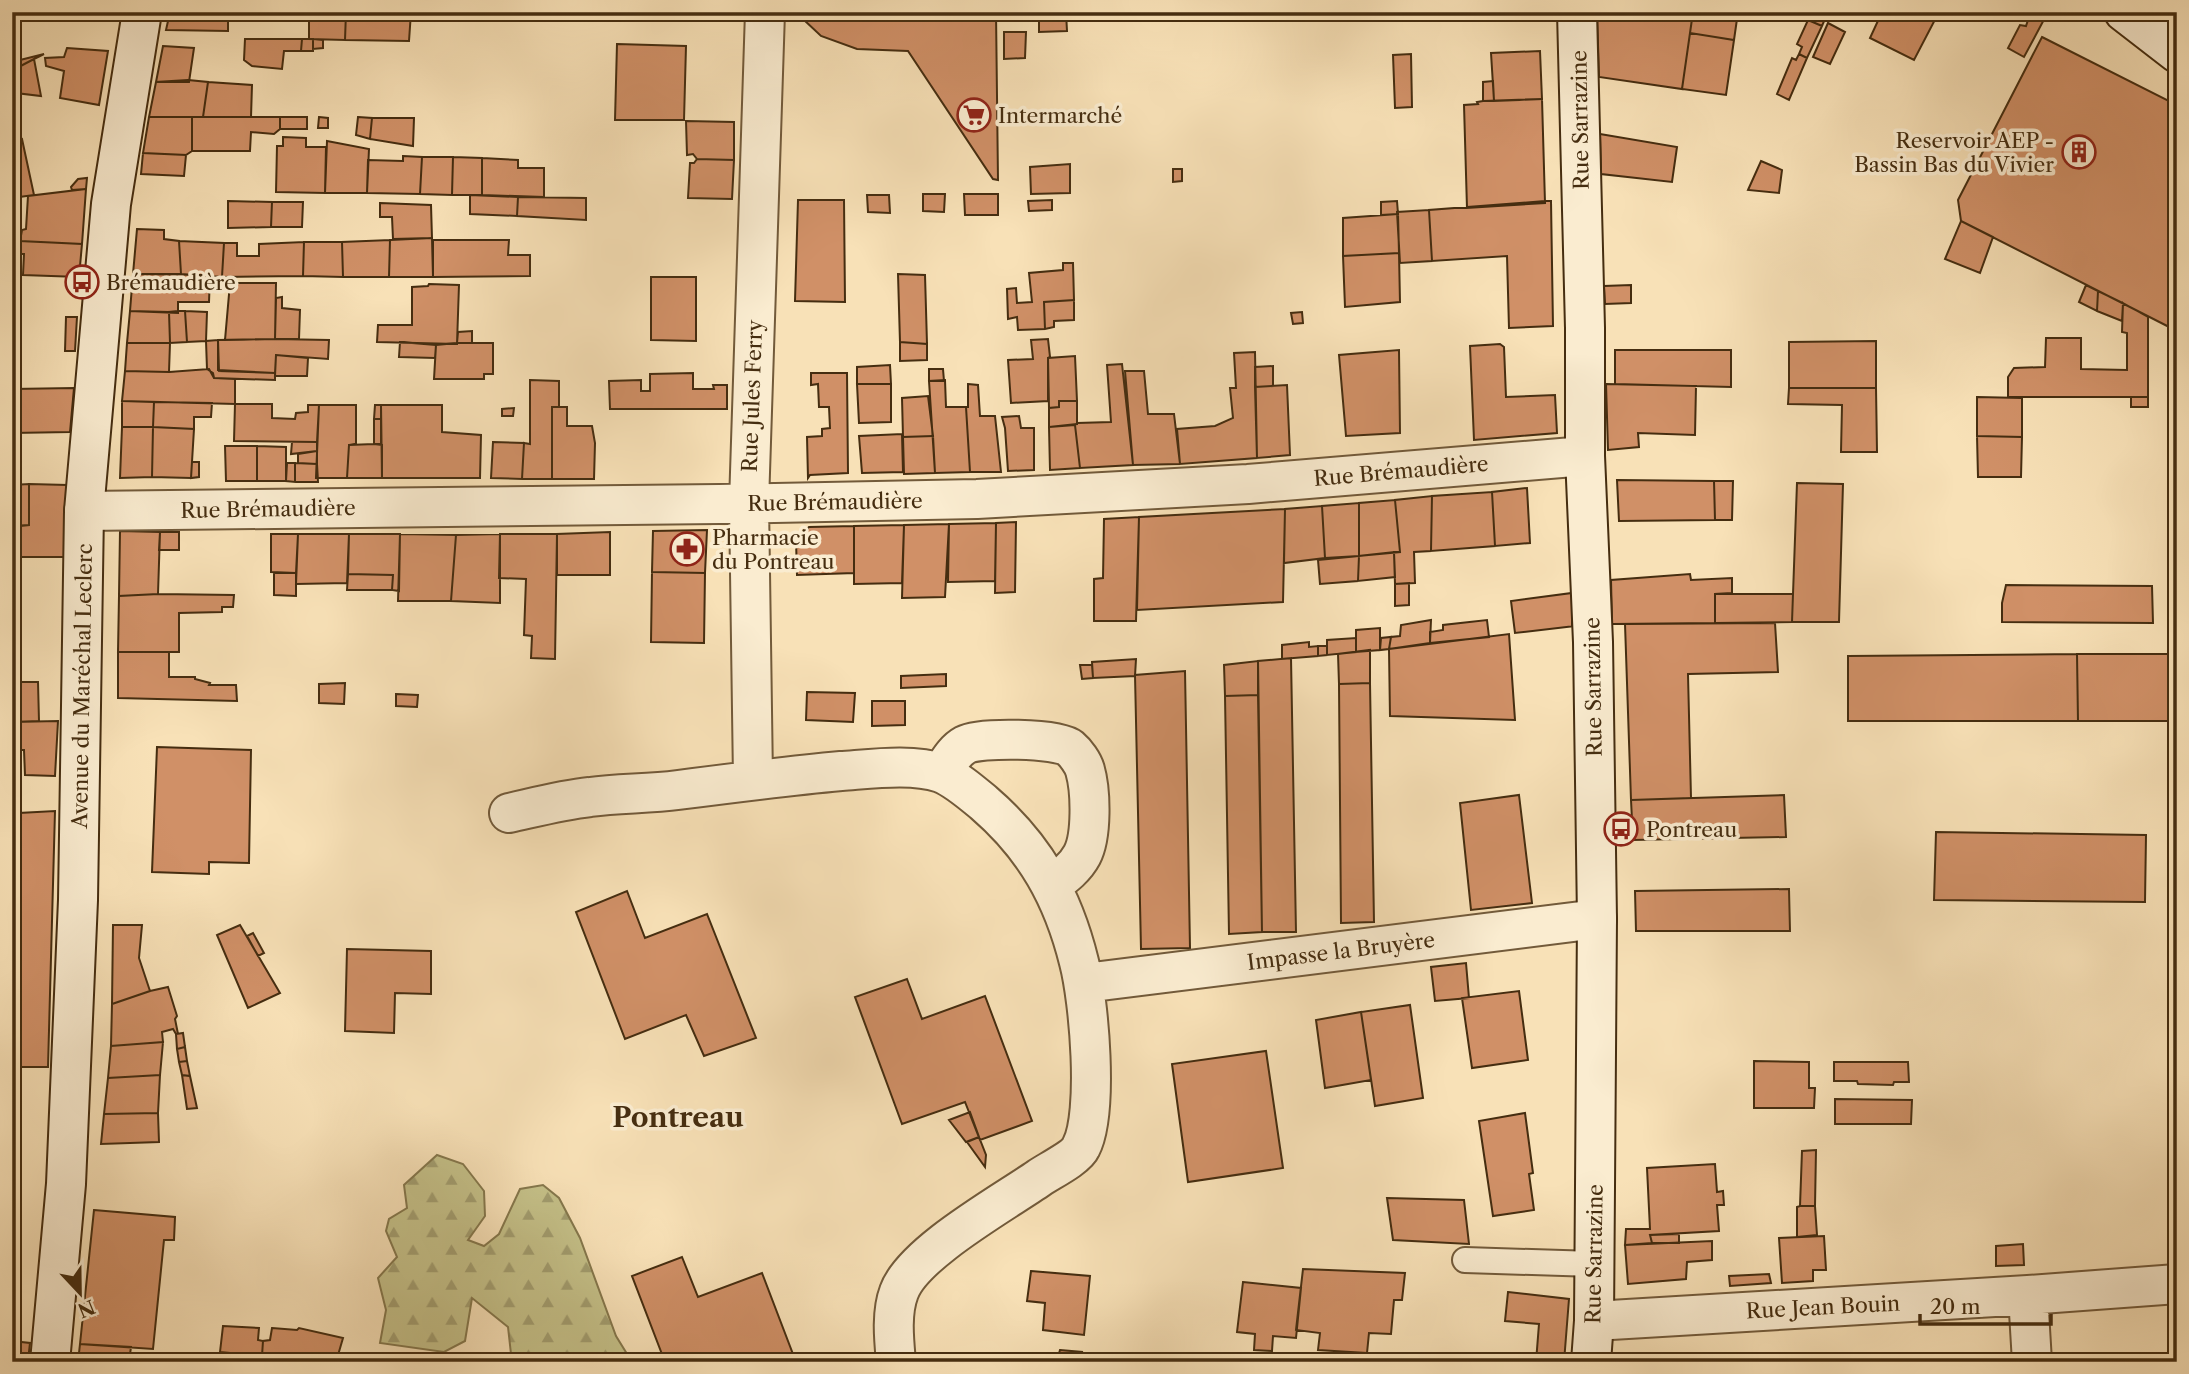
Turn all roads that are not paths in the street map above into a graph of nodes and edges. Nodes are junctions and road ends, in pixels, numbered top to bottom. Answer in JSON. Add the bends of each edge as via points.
{"nodes":[{"id":1,"x":142,"y":12,"type":"edge"},
{"id":2,"x":765,"y":12,"type":"edge"},
{"id":3,"x":1577,"y":12,"type":"edge"},
{"id":4,"x":2124,"y":12,"type":"edge"},
{"id":5,"x":2177,"y":53,"type":"edge"},
{"id":6,"x":1585,"y":456,"type":"junction"},
{"id":7,"x":749,"y":503,"type":"junction"},
{"id":8,"x":84,"y":511,"type":"junction"},
{"id":9,"x":941,"y":773,"type":"junction"},
{"id":10,"x":753,"y":779,"type":"junction"},
{"id":11,"x":509,"y":813,"type":"dead end"},
{"id":12,"x":1052,"y":885,"type":"junction"},
{"id":13,"x":1597,"y":919,"type":"junction"},
{"id":14,"x":1084,"y":983,"type":"junction"},
{"id":15,"x":1465,"y":1261,"type":"dead end"},
{"id":16,"x":1594,"y":1264,"type":"junction"},
{"id":17,"x":2177,"y":1284,"type":"edge"},
{"id":18,"x":2028,"y":1295,"type":"junction"},
{"id":19,"x":1594,"y":1321,"type":"junction"},
{"id":20,"x":50,"y":1362,"type":"edge"},
{"id":21,"x":896,"y":1362,"type":"edge"},
{"id":22,"x":1591,"y":1362,"type":"edge"},
{"id":23,"x":2032,"y":1362,"type":"edge"}],
"edges":[{"from":1,"to":8,"type":"street","name":"Avenue du Maréchal Leclerc","via":[[111,204]]},
{"from":2,"to":7,"type":"street","name":"Rue Jules Ferry"},
{"from":3,"to":6,"type":"street","name":"Rue Sarrazine"},
{"from":4,"to":5,"type":"street"},
{"from":6,"to":7,"type":"street","name":"Rue Brémaudière","via":[[1248,484],[977,499]]},
{"from":6,"to":13,"type":"street","name":"Rue Sarrazine"},
{"from":7,"to":8,"type":"street","name":"Rue Brémaudière"},
{"from":7,"to":10,"type":"street","name":"Rue Jules Ferry"},
{"from":8,"to":20,"type":"street","name":"Avenue du Maréchal Leclerc","via":[[78,914],[66,1184]]},
{"from":9,"to":10,"type":"street","via":[[878,768]]},
{"from":9,"to":12,"type":"street","via":[[998,815],[1028,848]]},
{"from":9,"to":12,"type":"street","via":[[953,754],[980,740],[1055,742],[1069,747],[1085,769],[1088,841],[1074,867]]},
{"from":10,"to":11,"type":"street","via":[[563,800]]},
{"from":12,"to":14,"type":"street","via":[[1072,931]]},
{"from":13,"to":14,"type":"street","name":"Impasse la Bruyère"},
{"from":13,"to":16,"type":"street","name":"Rue Sarrazine"},
{"from":14,"to":21,"type":"street","via":[[1092,1105],[1080,1150],[939,1246],[908,1273],[898,1293],[894,1320]]},
{"from":15,"to":16,"type":"lane"},
{"from":16,"to":19,"type":"street","name":"Rue Sarrazine"},
{"from":17,"to":18,"type":"street","name":"Rue Jean Bouin"},
{"from":18,"to":19,"type":"street","name":"Rue Jean Bouin"},
{"from":18,"to":23,"type":"street"},
{"from":19,"to":22,"type":"street","name":"Rue Sarrazine"}]}
